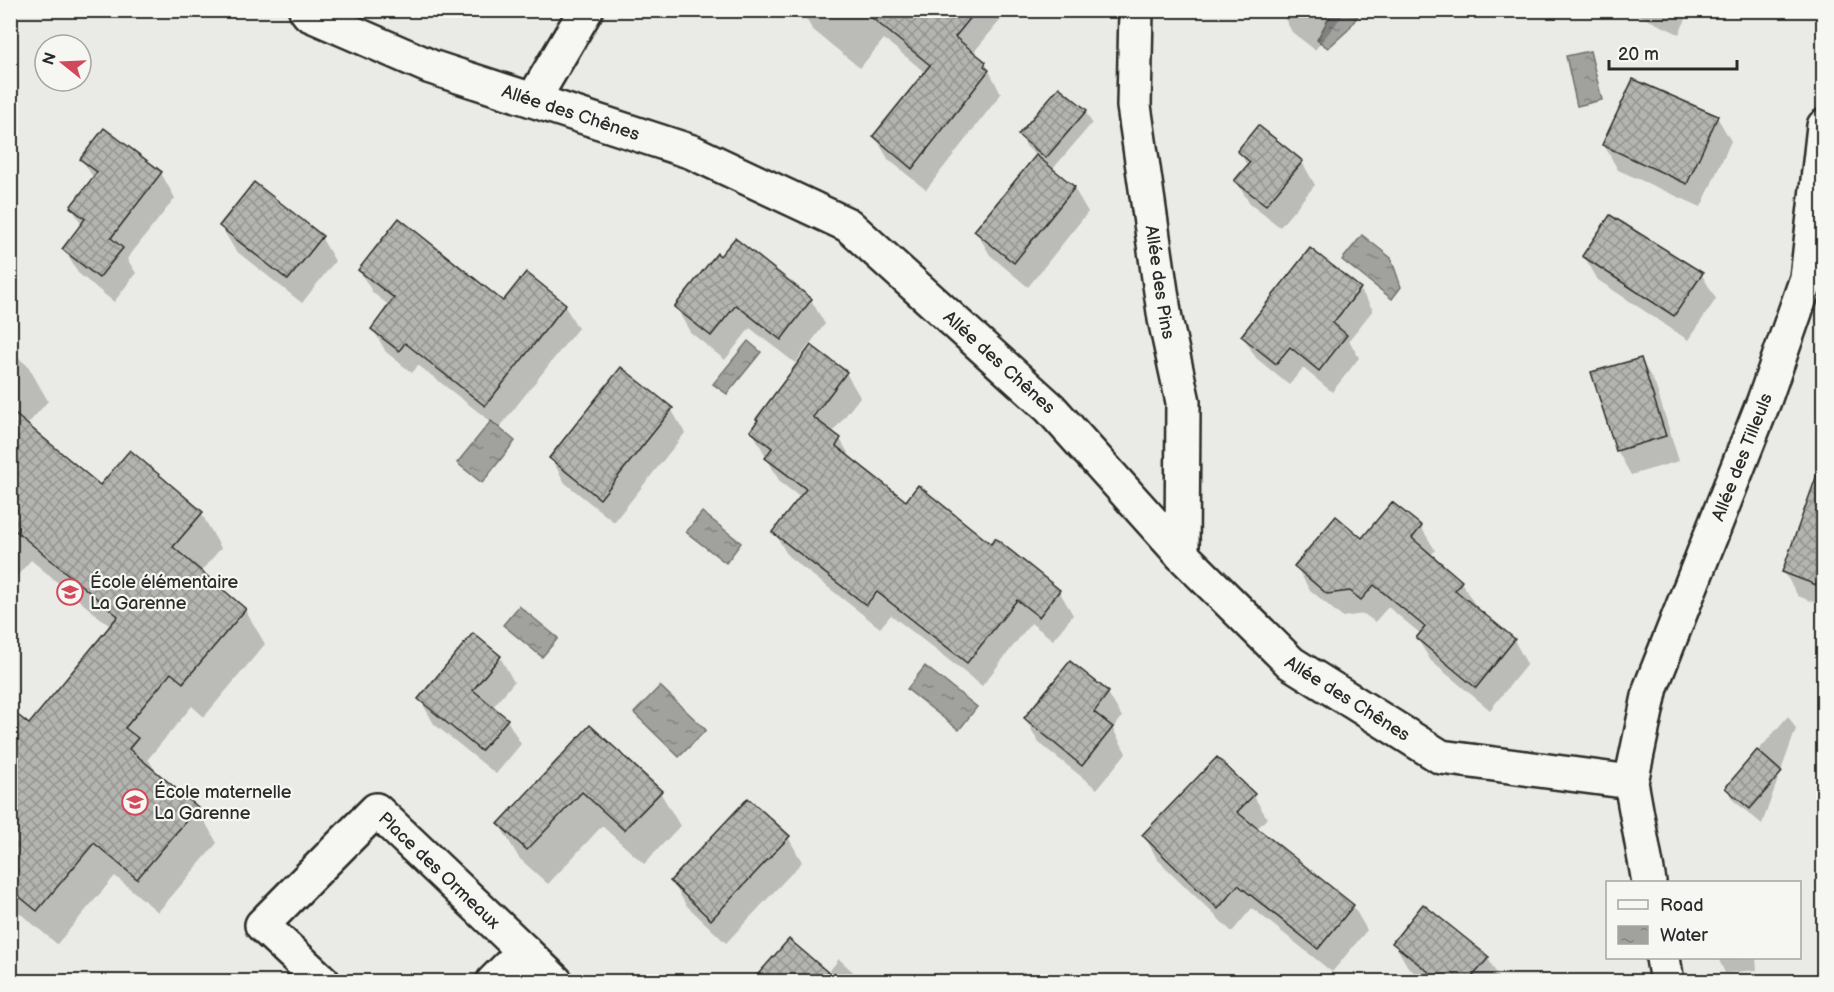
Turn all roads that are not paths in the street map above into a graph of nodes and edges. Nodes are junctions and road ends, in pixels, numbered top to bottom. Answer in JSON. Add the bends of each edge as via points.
{"nodes":[{"id":1,"x":306,"y":10,"type":"edge"},
{"id":2,"x":586,"y":10,"type":"edge"},
{"id":3,"x":1136,"y":10,"type":"edge"},
{"id":4,"x":533,"y":100,"type":"junction"},
{"id":5,"x":1824,"y":126,"type":"edge"},
{"id":6,"x":1815,"y":269,"type":"edge"},
{"id":7,"x":1182,"y":555,"type":"junction"},
{"id":8,"x":1631,"y":782,"type":"junction"},
{"id":9,"x":1649,"y":881,"type":"edge"},
{"id":10,"x":524,"y":951,"type":"junction"},
{"id":11,"x":1663,"y":959,"type":"edge"},
{"id":12,"x":322,"y":981,"type":"edge"},
{"id":13,"x":493,"y":981,"type":"edge"},
{"id":14,"x":556,"y":981,"type":"edge"},
{"id":15,"x":1667,"y":981,"type":"edge"}],
"edges":[{"from":1,"to":4,"type":"street","name":"Allée des Chênes","via":[[432,67]]},
{"from":2,"to":4,"type":"street"},
{"from":3,"to":7,"type":"street","name":"Allée des Pins","via":[[1134,106],[1165,319],[1183,402]]},
{"from":4,"to":7,"type":"street","name":"Allée des Chênes","via":[[692,152],[848,225],[1050,408]]},
{"from":5,"to":6,"type":"street","name":"Allée des Tilleuls"},
{"from":6,"to":8,"type":"street","name":"Allée des Tilleuls","via":[[1651,687]]},
{"from":7,"to":8,"type":"street","name":"Allée des Chênes","via":[[1291,663],[1441,757]]},
{"from":8,"to":9,"type":"street"},
{"from":10,"to":12,"type":"street","name":"Place des Ormeaux","via":[[376,810],[262,925]]},
{"from":10,"to":13,"type":"street"},
{"from":10,"to":14,"type":"street"},
{"from":11,"to":15,"type":"street"}]}
